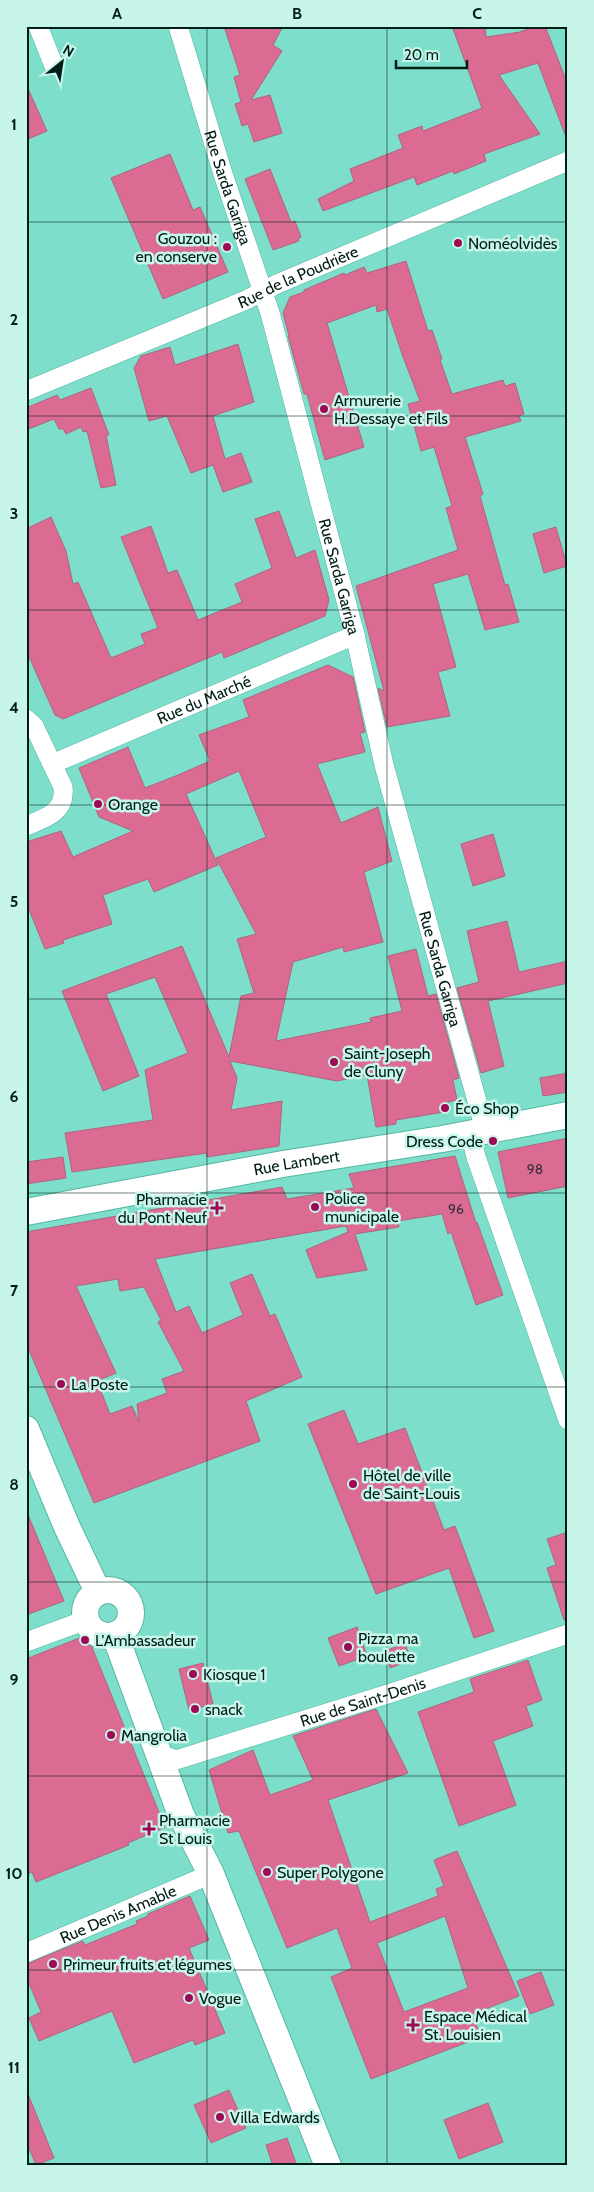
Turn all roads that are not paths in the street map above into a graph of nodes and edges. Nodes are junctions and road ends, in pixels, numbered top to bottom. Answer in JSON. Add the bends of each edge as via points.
{"nodes":[{"id":1,"x":38,"y":26,"type":"edge"},
{"id":2,"x":178,"y":26,"type":"edge"},
{"id":3,"x":54,"y":66,"type":"dead end"},
{"id":4,"x":568,"y":161,"type":"edge"},
{"id":5,"x":261,"y":292,"type":"junction"},
{"id":6,"x":26,"y":391,"type":"edge"},
{"id":7,"x":355,"y":635,"type":"junction"},
{"id":8,"x":26,"y":719,"type":"edge"},
{"id":9,"x":52,"y":764,"type":"junction"},
{"id":10,"x":26,"y":826,"type":"edge"},
{"id":11,"x":568,"y":1115,"type":"edge"},
{"id":12,"x":478,"y":1132,"type":"junction"},
{"id":13,"x":26,"y":1212,"type":"edge"},
{"id":14,"x":568,"y":1420,"type":"edge"},
{"id":15,"x":26,"y":1429,"type":"edge"},
{"id":16,"x":98,"y":1592,"type":"junction"},
{"id":17,"x":86,"y":1620,"type":"junction"},
{"id":18,"x":568,"y":1634,"type":"edge"},
{"id":19,"x":115,"y":1635,"type":"junction"},
{"id":20,"x":26,"y":1642,"type":"edge"},
{"id":21,"x":167,"y":1757,"type":"junction"},
{"id":22,"x":211,"y":1874,"type":"junction"},
{"id":23,"x":26,"y":1953,"type":"edge"},
{"id":24,"x":328,"y":2166,"type":"edge"}],
"edges":[{"from":1,"to":3,"type":"street"},
{"from":2,"to":5,"type":"street","name":"Rue Sarda Garriga"},
{"from":4,"to":5,"type":"street","name":"Rue de la Poudrière"},
{"from":5,"to":6,"type":"street","name":"Rue de la Poudrière"},
{"from":5,"to":7,"type":"street","name":"Rue Sarda Garriga","via":[[270,313]]},
{"from":7,"to":9,"type":"street","name":"Rue du Marché"},
{"from":7,"to":12,"type":"street","name":"Rue Sarda Garriga","via":[[384,765]]},
{"from":8,"to":9,"type":"street","via":[[34,726]]},
{"from":9,"to":10,"type":"street","via":[[63,786],[61,806],[53,816]]},
{"from":11,"to":12,"type":"main road","name":"Rue Lambert"},
{"from":12,"to":13,"type":"main road","name":"Rue Lambert"},
{"from":12,"to":14,"type":"street","name":"Rue Sarda Garriga","via":[[476,1157]]},
{"from":15,"to":16,"type":"main road"},
{"from":16,"to":17,"type":"main road","via":[[86,1603]]},
{"from":16,"to":19,"type":"main road","via":[[113,1590],[120,1593],[129,1605],[131,1612],[127,1626]]},
{"from":17,"to":19,"type":"main road","via":[[101,1635]]},
{"from":17,"to":20,"type":"street"},
{"from":18,"to":21,"type":"street","name":"Rue de Saint-Denis","via":[[392,1693]]},
{"from":19,"to":21,"type":"main road"},
{"from":21,"to":22,"type":"main road"},
{"from":22,"to":23,"type":"street","name":"Rue Denis Amable"},
{"from":22,"to":24,"type":"main road"}]}
